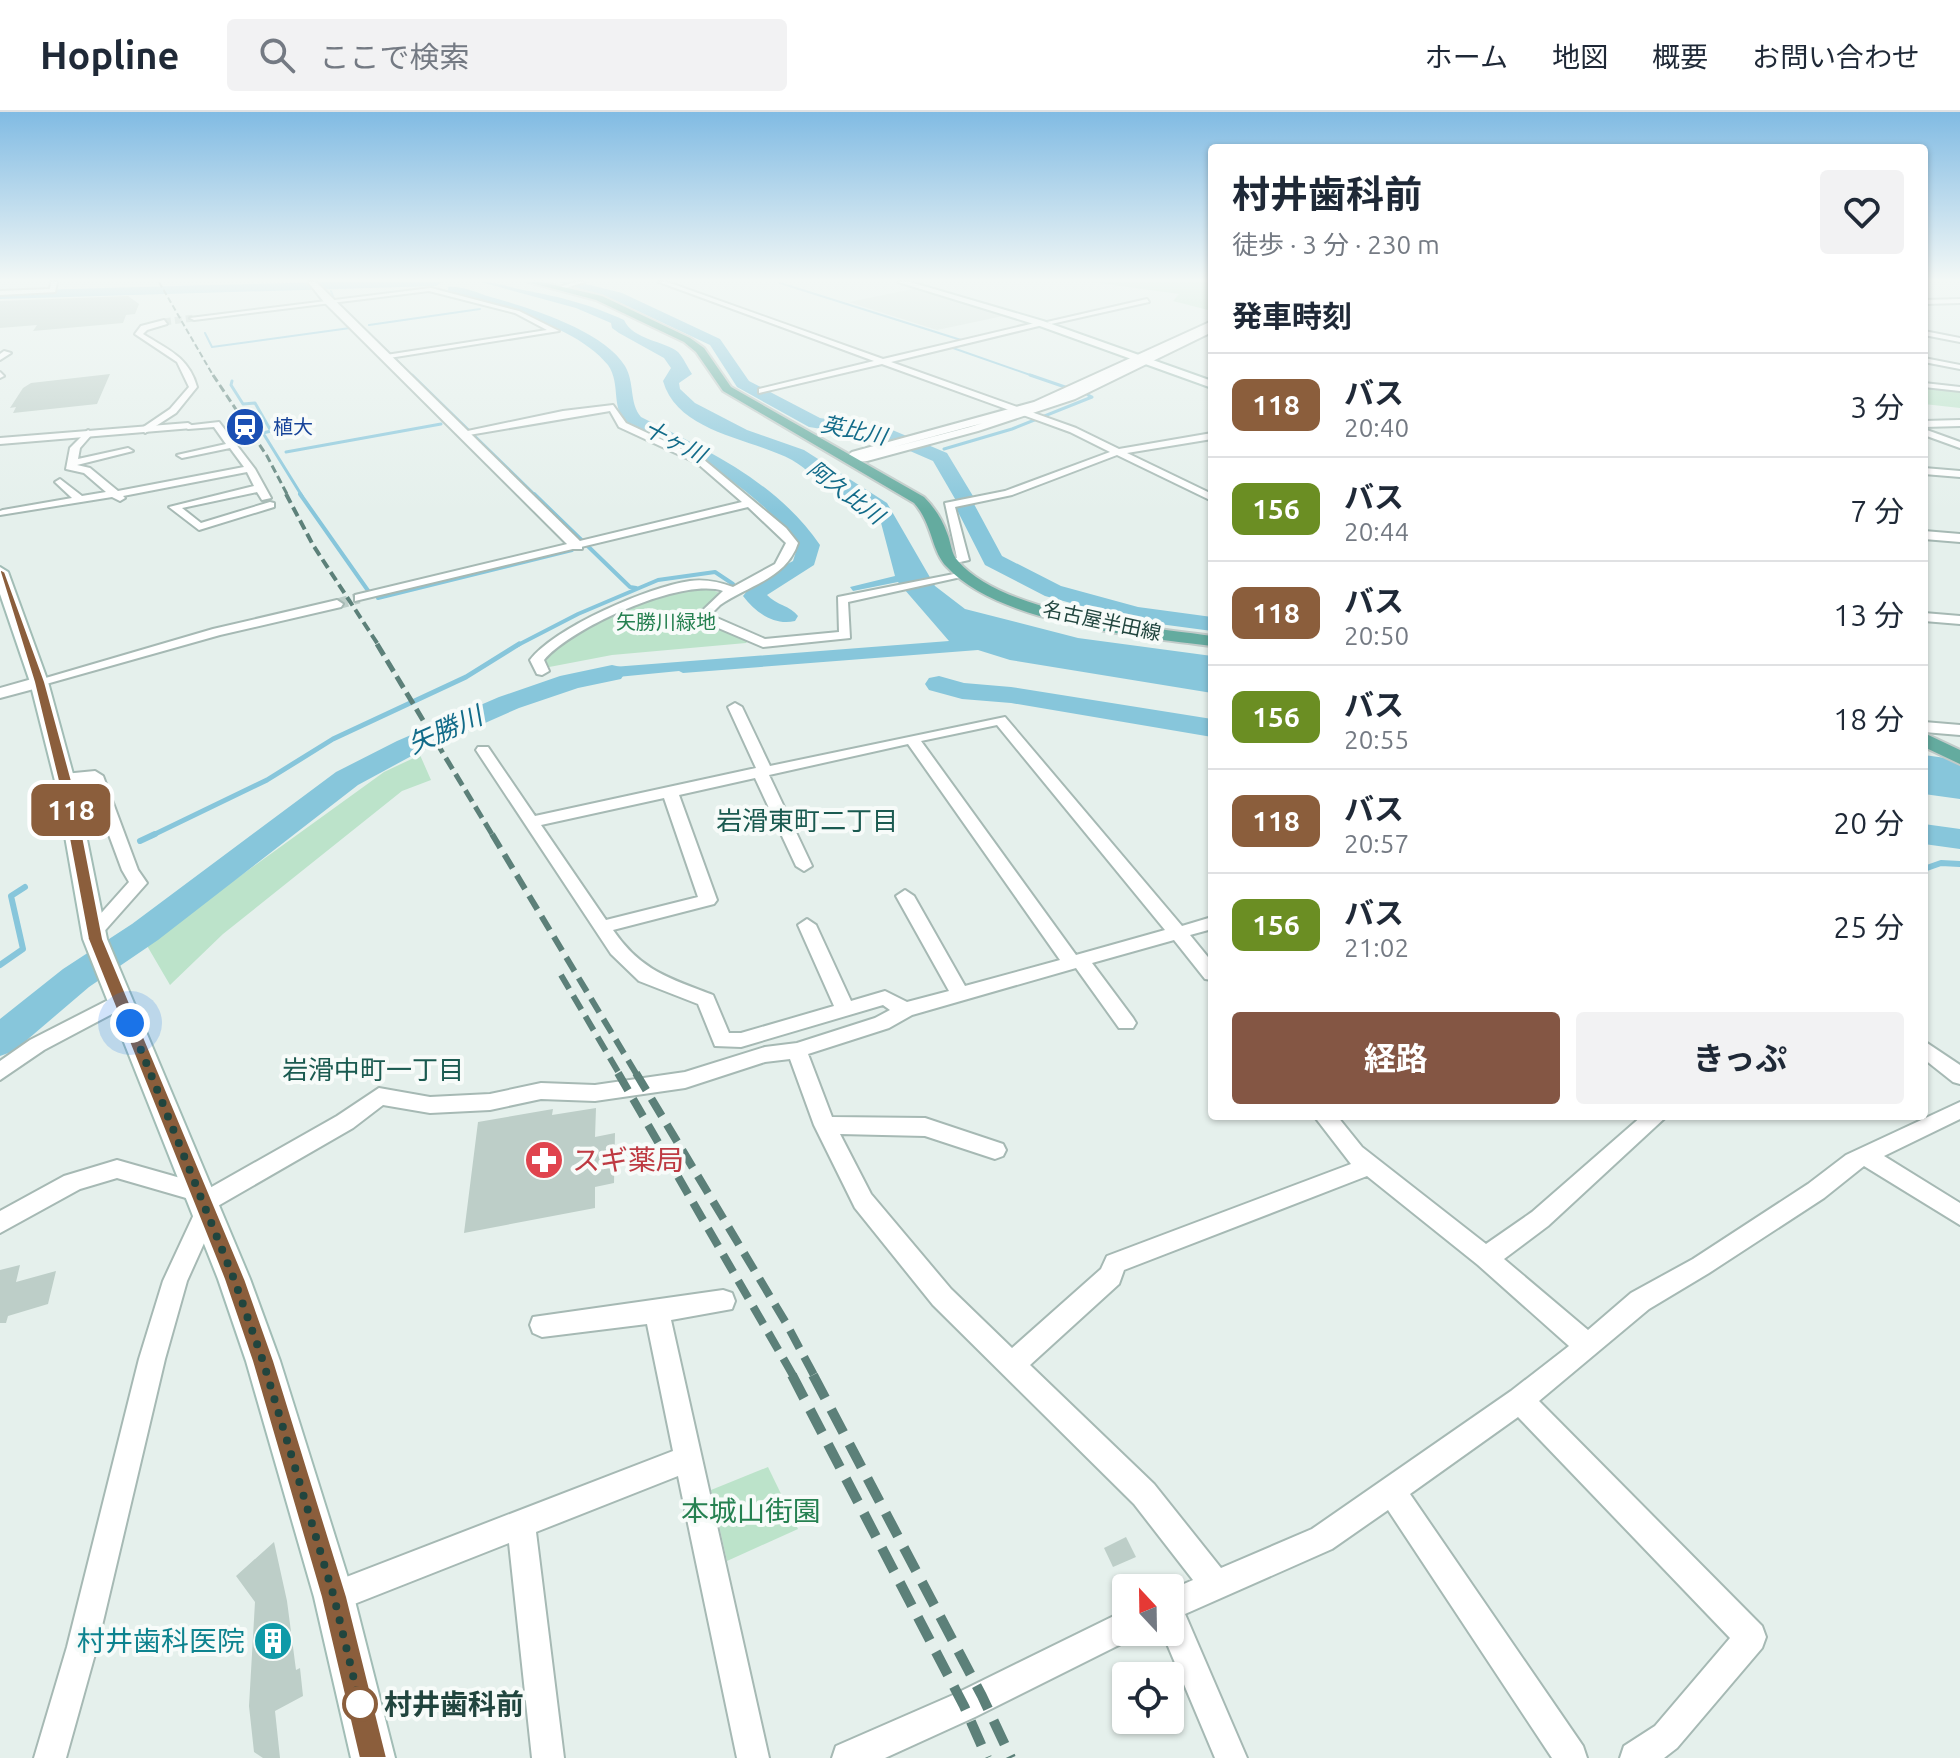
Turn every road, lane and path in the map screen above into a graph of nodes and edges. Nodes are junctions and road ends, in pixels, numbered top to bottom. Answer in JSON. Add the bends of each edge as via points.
{"nodes":[{"id":1,"x":181,"y":359,"type":"edge"},
{"id":2,"x":388,"y":359,"type":"edge"},
{"id":3,"x":704,"y":359,"type":"edge"},
{"id":4,"x":881,"y":359,"type":"edge"},
{"id":5,"x":896,"y":359,"type":"edge"},
{"id":6,"x":1145,"y":359,"type":"edge"},
{"id":7,"x":1148,"y":359,"type":"edge"},
{"id":8,"x":887,"y":361,"type":"junction"},
{"id":9,"x":1928,"y":361,"type":"edge"},
{"id":10,"x":1960,"y":367,"type":"edge"},
{"id":11,"x":1208,"y":381,"type":"edge"},
{"id":12,"x":1928,"y":385,"type":"edge"},
{"id":13,"x":1960,"y":389,"type":"edge"},
{"id":14,"x":762,"y":391,"type":"dead end"},
{"id":15,"x":1029,"y":415,"type":"junction"},
{"id":16,"x":1960,"y":423,"type":"edge"},
{"id":17,"x":1928,"y":424,"type":"edge"},
{"id":18,"x":188,"y":426,"type":"joint"},
{"id":19,"x":145,"y":430,"type":"junction"},
{"id":20,"x":88,"y":433,"type":"junction"},
{"id":21,"x":463,"y":433,"type":"junction"},
{"id":22,"x":1928,"y":433,"type":"edge"},
{"id":23,"x":1208,"y":437,"type":"edge"},
{"id":24,"x":0,"y":441,"type":"edge"},
{"id":25,"x":233,"y":445,"type":"junction"},
{"id":26,"x":1960,"y":445,"type":"edge"},
{"id":27,"x":128,"y":451,"type":"dead end"},
{"id":28,"x":1115,"y":453,"type":"junction"},
{"id":29,"x":182,"y":455,"type":"dead end"},
{"id":30,"x":849,"y":459,"type":"junction"},
{"id":31,"x":73,"y":463,"type":"junction"},
{"id":32,"x":250,"y":469,"type":"junction"},
{"id":33,"x":1928,"y":471,"type":"edge"},
{"id":34,"x":1960,"y":474,"type":"edge"},
{"id":35,"x":60,"y":482,"type":"dead end"},
{"id":36,"x":260,"y":488,"type":"junction"},
{"id":37,"x":118,"y":496,"type":"junction"},
{"id":38,"x":1208,"y":496,"type":"edge"},
{"id":39,"x":81,"y":500,"type":"junction"},
{"id":40,"x":750,"y":503,"type":"junction"},
{"id":41,"x":3,"y":513,"type":"dead end"},
{"id":42,"x":1928,"y":535,"type":"edge"},
{"id":43,"x":1960,"y":538,"type":"edge"},
{"id":44,"x":577,"y":546,"type":"junction"},
{"id":45,"x":951,"y":563,"type":"junction"},
{"id":46,"x":964,"y":575,"type":"junction"},
{"id":47,"x":1,"y":579,"type":"edge"},
{"id":48,"x":730,"y":590,"type":"junction"},
{"id":49,"x":359,"y":598,"type":"tunnel mouth"},
{"id":50,"x":337,"y":604,"type":"tunnel mouth"},
{"id":51,"x":1928,"y":617,"type":"edge"},
{"id":52,"x":1960,"y":620,"type":"edge"},
{"id":53,"x":1208,"y":640,"type":"edge"},
{"id":54,"x":542,"y":671,"type":"dead end"},
{"id":55,"x":39,"y":682,"type":"junction"},
{"id":56,"x":0,"y":693,"type":"edge"},
{"id":57,"x":735,"y":707,"type":"dead end"},
{"id":58,"x":1928,"y":728,"type":"edge"},
{"id":59,"x":1960,"y":730,"type":"edge"},
{"id":60,"x":1928,"y":731,"type":"edge"},
{"id":61,"x":912,"y":739,"type":"junction"},
{"id":62,"x":1947,"y":748,"type":"edge"},
{"id":63,"x":483,"y":750,"type":"dead end"},
{"id":64,"x":762,"y":772,"type":"junction"},
{"id":65,"x":64,"y":779,"type":"junction"},
{"id":66,"x":670,"y":792,"type":"junction"},
{"id":67,"x":531,"y":822,"type":"junction"},
{"id":68,"x":804,"y":866,"type":"dead end"},
{"id":69,"x":905,"y":896,"type":"dead end"},
{"id":70,"x":1208,"y":924,"type":"edge"},
{"id":71,"x":807,"y":925,"type":"dead end"},
{"id":72,"x":600,"y":927,"type":"junction"},
{"id":73,"x":1179,"y":933,"type":"junction"},
{"id":74,"x":95,"y":936,"type":"junction"},
{"id":75,"x":1076,"y":962,"type":"junction"},
{"id":76,"x":1208,"y":969,"type":"edge"},
{"id":77,"x":116,"y":990,"type":"junction"},
{"id":78,"x":961,"y":996,"type":"junction"},
{"id":79,"x":845,"y":1009,"type":"junction"},
{"id":80,"x":905,"y":1010,"type":"junction"},
{"id":81,"x":1126,"y":1023,"type":"dead end"},
{"id":82,"x":797,"y":1050,"type":"junction"},
{"id":83,"x":1928,"y":1051,"type":"edge"},
{"id":84,"x":0,"y":1072,"type":"edge"},
{"id":85,"x":1960,"y":1076,"type":"edge"},
{"id":86,"x":1960,"y":1110,"type":"edge"},
{"id":87,"x":1329,"y":1120,"type":"edge"},
{"id":88,"x":1651,"y":1120,"type":"edge"},
{"id":89,"x":825,"y":1125,"type":"junction"},
{"id":90,"x":995,"y":1150,"type":"dead end"},
{"id":91,"x":1864,"y":1155,"type":"junction"},
{"id":92,"x":1370,"y":1166,"type":"junction"},
{"id":93,"x":202,"y":1202,"type":"junction"},
{"id":94,"x":1960,"y":1215,"type":"edge"},
{"id":95,"x":0,"y":1223,"type":"edge"},
{"id":96,"x":1486,"y":1258,"type":"junction"},
{"id":97,"x":723,"y":1301,"type":"dead end"},
{"id":98,"x":657,"y":1312,"type":"junction"},
{"id":99,"x":542,"y":1325,"type":"dead end"},
{"id":100,"x":1588,"y":1346,"type":"junction"},
{"id":101,"x":1012,"y":1365,"type":"junction"},
{"id":102,"x":1520,"y":1400,"type":"junction"},
{"id":103,"x":687,"y":1459,"type":"junction"},
{"id":104,"x":1391,"y":1490,"type":"junction"},
{"id":105,"x":521,"y":1523,"type":"junction"},
{"id":106,"x":1217,"y":1586,"type":"junction"},
{"id":107,"x":334,"y":1597,"type":"junction"},
{"id":108,"x":1184,"y":1599,"type":"edge"},
{"id":109,"x":1112,"y":1632,"type":"edge"},
{"id":110,"x":1184,"y":1646,"type":"edge"},
{"id":111,"x":50,"y":1758,"type":"edge"},
{"id":112,"x":373,"y":1758,"type":"edge"},
{"id":113,"x":548,"y":1758,"type":"edge"},
{"id":114,"x":753,"y":1758,"type":"edge"},
{"id":115,"x":848,"y":1758,"type":"edge"},
{"id":116,"x":1231,"y":1758,"type":"edge"},
{"id":117,"x":1571,"y":1758,"type":"edge"},
{"id":118,"x":1636,"y":1758,"type":"edge"}],
"edges":[{"from":1,"to":19,"type":"street","via":[[193,387],[173,411]]},
{"from":2,"to":21,"type":"street"},
{"from":3,"to":30,"type":"main road","name":"名古屋半田線","via":[[727,389]]},
{"from":4,"to":8,"type":"street"},
{"from":5,"to":8,"type":"street"},
{"from":6,"to":15,"type":"street"},
{"from":7,"to":11,"type":"main road"},
{"from":8,"to":14,"type":"street"},
{"from":8,"to":15,"type":"street"},
{"from":9,"to":10,"type":"street"},
{"from":12,"to":13,"type":"street"},
{"from":15,"to":28,"type":"street","via":[[1073,430]]},
{"from":15,"to":30,"type":"street"},
{"from":16,"to":17,"type":"street"},
{"from":18,"to":19,"type":"street"},
{"from":18,"to":25,"type":"street","via":[[216,424]]},
{"from":19,"to":20,"type":"street"},
{"from":20,"to":24,"type":"street"},
{"from":20,"to":31,"type":"street","via":[[75,448]]},
{"from":21,"to":40,"type":"street","via":[[613,408],[622,425],[700,461]]},
{"from":21,"to":44,"type":"street"},
{"from":22,"to":26,"type":"street"},
{"from":23,"to":28,"type":"street"},
{"from":25,"to":29,"type":"street"},
{"from":25,"to":32,"type":"street"},
{"from":27,"to":31,"type":"street"},
{"from":28,"to":38,"type":"street"},
{"from":28,"to":45,"type":"street","via":[[1017,491],[949,505],[963,560]]},
{"from":30,"to":45,"type":"main road","name":"名古屋半田線","via":[[919,500],[931,513]]},
{"from":31,"to":37,"type":"street","via":[[71,469],[87,470]]},
{"from":32,"to":36,"type":"street"},
{"from":32,"to":37,"type":"street"},
{"from":33,"to":34,"type":"street"},
{"from":35,"to":39,"type":"street"},
{"from":36,"to":36,"type":"street","via":[[174,507],[199,527],[272,510]]},
{"from":37,"to":39,"type":"street"},
{"from":39,"to":41,"type":"street"},
{"from":40,"to":44,"type":"street"},
{"from":40,"to":48,"type":"street","via":[[782,530],[792,543],[790,554]]},
{"from":42,"to":43,"type":"street"},
{"from":44,"to":49,"type":"street"},
{"from":45,"to":46,"type":"main road","name":"名古屋半田線"},
{"from":46,"to":48,"type":"street","via":[[842,600],[846,635],[763,643],[708,617],[713,603]]},
{"from":46,"to":53,"type":"main road","name":"名古屋半田線","via":[[995,592],[1062,615]]},
{"from":47,"to":55,"type":"main road"},
{"from":48,"to":54,"type":"street","via":[[688,585],[620,609],[548,646],[537,660]]},
{"from":50,"to":55,"type":"street"},
{"from":51,"to":52,"type":"street"},
{"from":55,"to":56,"type":"street"},
{"from":55,"to":65,"type":"main road"},
{"from":57,"to":64,"type":"street"},
{"from":58,"to":59,"type":"street"},
{"from":60,"to":62,"type":"main road"},
{"from":61,"to":64,"type":"street"},
{"from":61,"to":73,"type":"street","via":[[1000,720]]},
{"from":61,"to":75,"type":"street"},
{"from":63,"to":67,"type":"street"},
{"from":64,"to":66,"type":"street"},
{"from":64,"to":68,"type":"street"},
{"from":65,"to":74,"type":"main road"},
{"from":65,"to":74,"type":"street","via":[[95,776],[138,883]]},
{"from":66,"to":67,"type":"street"},
{"from":66,"to":72,"type":"street","via":[[708,900]]},
{"from":67,"to":72,"type":"street"},
{"from":69,"to":78,"type":"street"},
{"from":70,"to":73,"type":"street"},
{"from":71,"to":79,"type":"street"},
{"from":72,"to":79,"type":"street","via":[[646,976],[706,1000],[722,1041]]},
{"from":73,"to":75,"type":"street"},
{"from":73,"to":76,"type":"street"},
{"from":74,"to":77,"type":"main road"},
{"from":75,"to":78,"type":"street"},
{"from":75,"to":81,"type":"street"},
{"from":77,"to":84,"type":"street"},
{"from":77,"to":93,"type":"main road"},
{"from":78,"to":80,"type":"street"},
{"from":79,"to":80,"type":"street","via":[[885,998]]},
{"from":80,"to":82,"type":"street","via":[[882,1023]]},
{"from":82,"to":89,"type":"street"},
{"from":82,"to":93,"type":"street","via":[[685,1080],[595,1093],[541,1091],[490,1102],[430,1105],[379,1096],[345,1122]]},
{"from":83,"to":85,"type":"street"},
{"from":86,"to":91,"type":"street"},
{"from":87,"to":92,"type":"street"},
{"from":88,"to":96,"type":"street","via":[[1540,1219]]},
{"from":89,"to":90,"type":"street","via":[[925,1127]]},
{"from":89,"to":101,"type":"street","via":[[863,1201],[942,1297]]},
{"from":91,"to":94,"type":"street"},
{"from":91,"to":100,"type":"street","via":[[1640,1301]]},
{"from":92,"to":96,"type":"street"},
{"from":92,"to":101,"type":"street","via":[[1115,1263],[1110,1276]]},
{"from":93,"to":95,"type":"street","via":[[117,1169],[67,1187]]},
{"from":93,"to":107,"type":"main road","via":[[263,1361]]},
{"from":93,"to":111,"type":"street","via":[[156,1345]]},
{"from":96,"to":100,"type":"street"},
{"from":97,"to":98,"type":"street"},
{"from":98,"to":99,"type":"street"},
{"from":98,"to":103,"type":"street"},
{"from":100,"to":102,"type":"street"},
{"from":101,"to":106,"type":"street","via":[[1144,1494]]},
{"from":102,"to":104,"type":"street"},
{"from":102,"to":118,"type":"street","via":[[1751,1637],[1666,1737]]},
{"from":103,"to":105,"type":"street"},
{"from":103,"to":114,"type":"street"},
{"from":104,"to":106,"type":"street","via":[[1322,1539]]},
{"from":104,"to":117,"type":"street"},
{"from":105,"to":107,"type":"street"},
{"from":105,"to":113,"type":"street"},
{"from":106,"to":108,"type":"street"},
{"from":107,"to":112,"type":"main road"},
{"from":109,"to":115,"type":"street"},
{"from":110,"to":116,"type":"street"}]}
